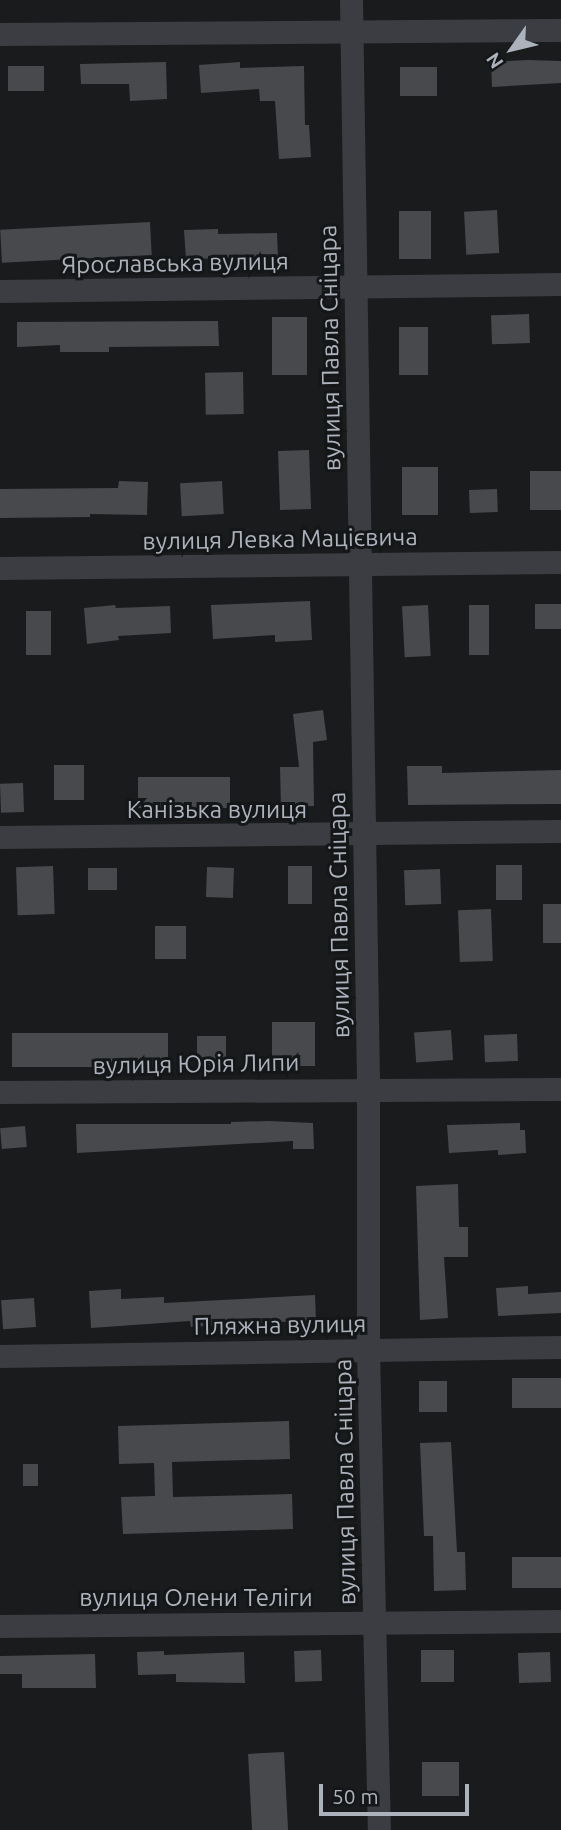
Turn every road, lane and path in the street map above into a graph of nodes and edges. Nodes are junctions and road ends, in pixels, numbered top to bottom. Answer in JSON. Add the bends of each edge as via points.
{"nodes":[{"id":1,"x":351,"y":0,"type":"edge"},
{"id":2,"x":561,"y":30,"type":"edge"},
{"id":3,"x":351,"y":31,"type":"junction"},
{"id":4,"x":0,"y":34,"type":"edge"},
{"id":5,"x":561,"y":284,"type":"edge"},
{"id":6,"x":357,"y":287,"type":"junction"},
{"id":7,"x":0,"y":291,"type":"edge"},
{"id":8,"x":561,"y":562,"type":"edge"},
{"id":9,"x":359,"y":565,"type":"junction"},
{"id":10,"x":0,"y":568,"type":"edge"},
{"id":11,"x":561,"y":831,"type":"edge"},
{"id":12,"x":364,"y":835,"type":"junction"},
{"id":13,"x":0,"y":837,"type":"edge"},
{"id":14,"x":368,"y":1088,"type":"junction"},
{"id":15,"x":561,"y":1089,"type":"edge"},
{"id":16,"x":0,"y":1092,"type":"edge"},
{"id":17,"x":561,"y":1347,"type":"edge"},
{"id":18,"x":368,"y":1350,"type":"junction"},
{"id":19,"x":0,"y":1356,"type":"edge"},
{"id":20,"x":561,"y":1621,"type":"edge"},
{"id":21,"x":373,"y":1623,"type":"junction"},
{"id":22,"x":0,"y":1626,"type":"edge"},
{"id":23,"x":379,"y":1830,"type":"edge"}],
"edges":[{"from":1,"to":3,"type":"street","name":"вулиця Павла Сніцара"},
{"from":2,"to":3,"type":"street"},
{"from":3,"to":4,"type":"street"},
{"from":3,"to":6,"type":"street","name":"вулиця Павла Сніцара"},
{"from":5,"to":6,"type":"street","name":"Ярославська вулиця"},
{"from":6,"to":7,"type":"street","name":"Ярославська вулиця"},
{"from":6,"to":9,"type":"street","name":"вулиця Павла Сніцара"},
{"from":8,"to":9,"type":"street","name":"вулиця Левка Мацієвича"},
{"from":9,"to":10,"type":"street","name":"вулиця Левка Мацієвича"},
{"from":9,"to":12,"type":"street","name":"вулиця Павла Сніцара"},
{"from":11,"to":12,"type":"street","name":"Канізька вулиця"},
{"from":12,"to":13,"type":"street","name":"Канізька вулиця"},
{"from":12,"to":14,"type":"street","name":"вулиця Павла Сніцара"},
{"from":14,"to":15,"type":"street","name":"вулиця Юрія Липи"},
{"from":14,"to":16,"type":"street","name":"вулиця Юрія Липи"},
{"from":14,"to":18,"type":"street","name":"вулиця Павла Сніцара"},
{"from":17,"to":18,"type":"street","name":"Пляжна вулиця"},
{"from":18,"to":19,"type":"street","name":"Пляжна вулиця"},
{"from":18,"to":21,"type":"street","name":"вулиця Павла Сніцара"},
{"from":20,"to":21,"type":"street","name":"вулиця Олени Теліги"},
{"from":21,"to":22,"type":"street","name":"вулиця Олени Теліги"},
{"from":21,"to":23,"type":"street","name":"вулиця Павла Сніцара"}]}
